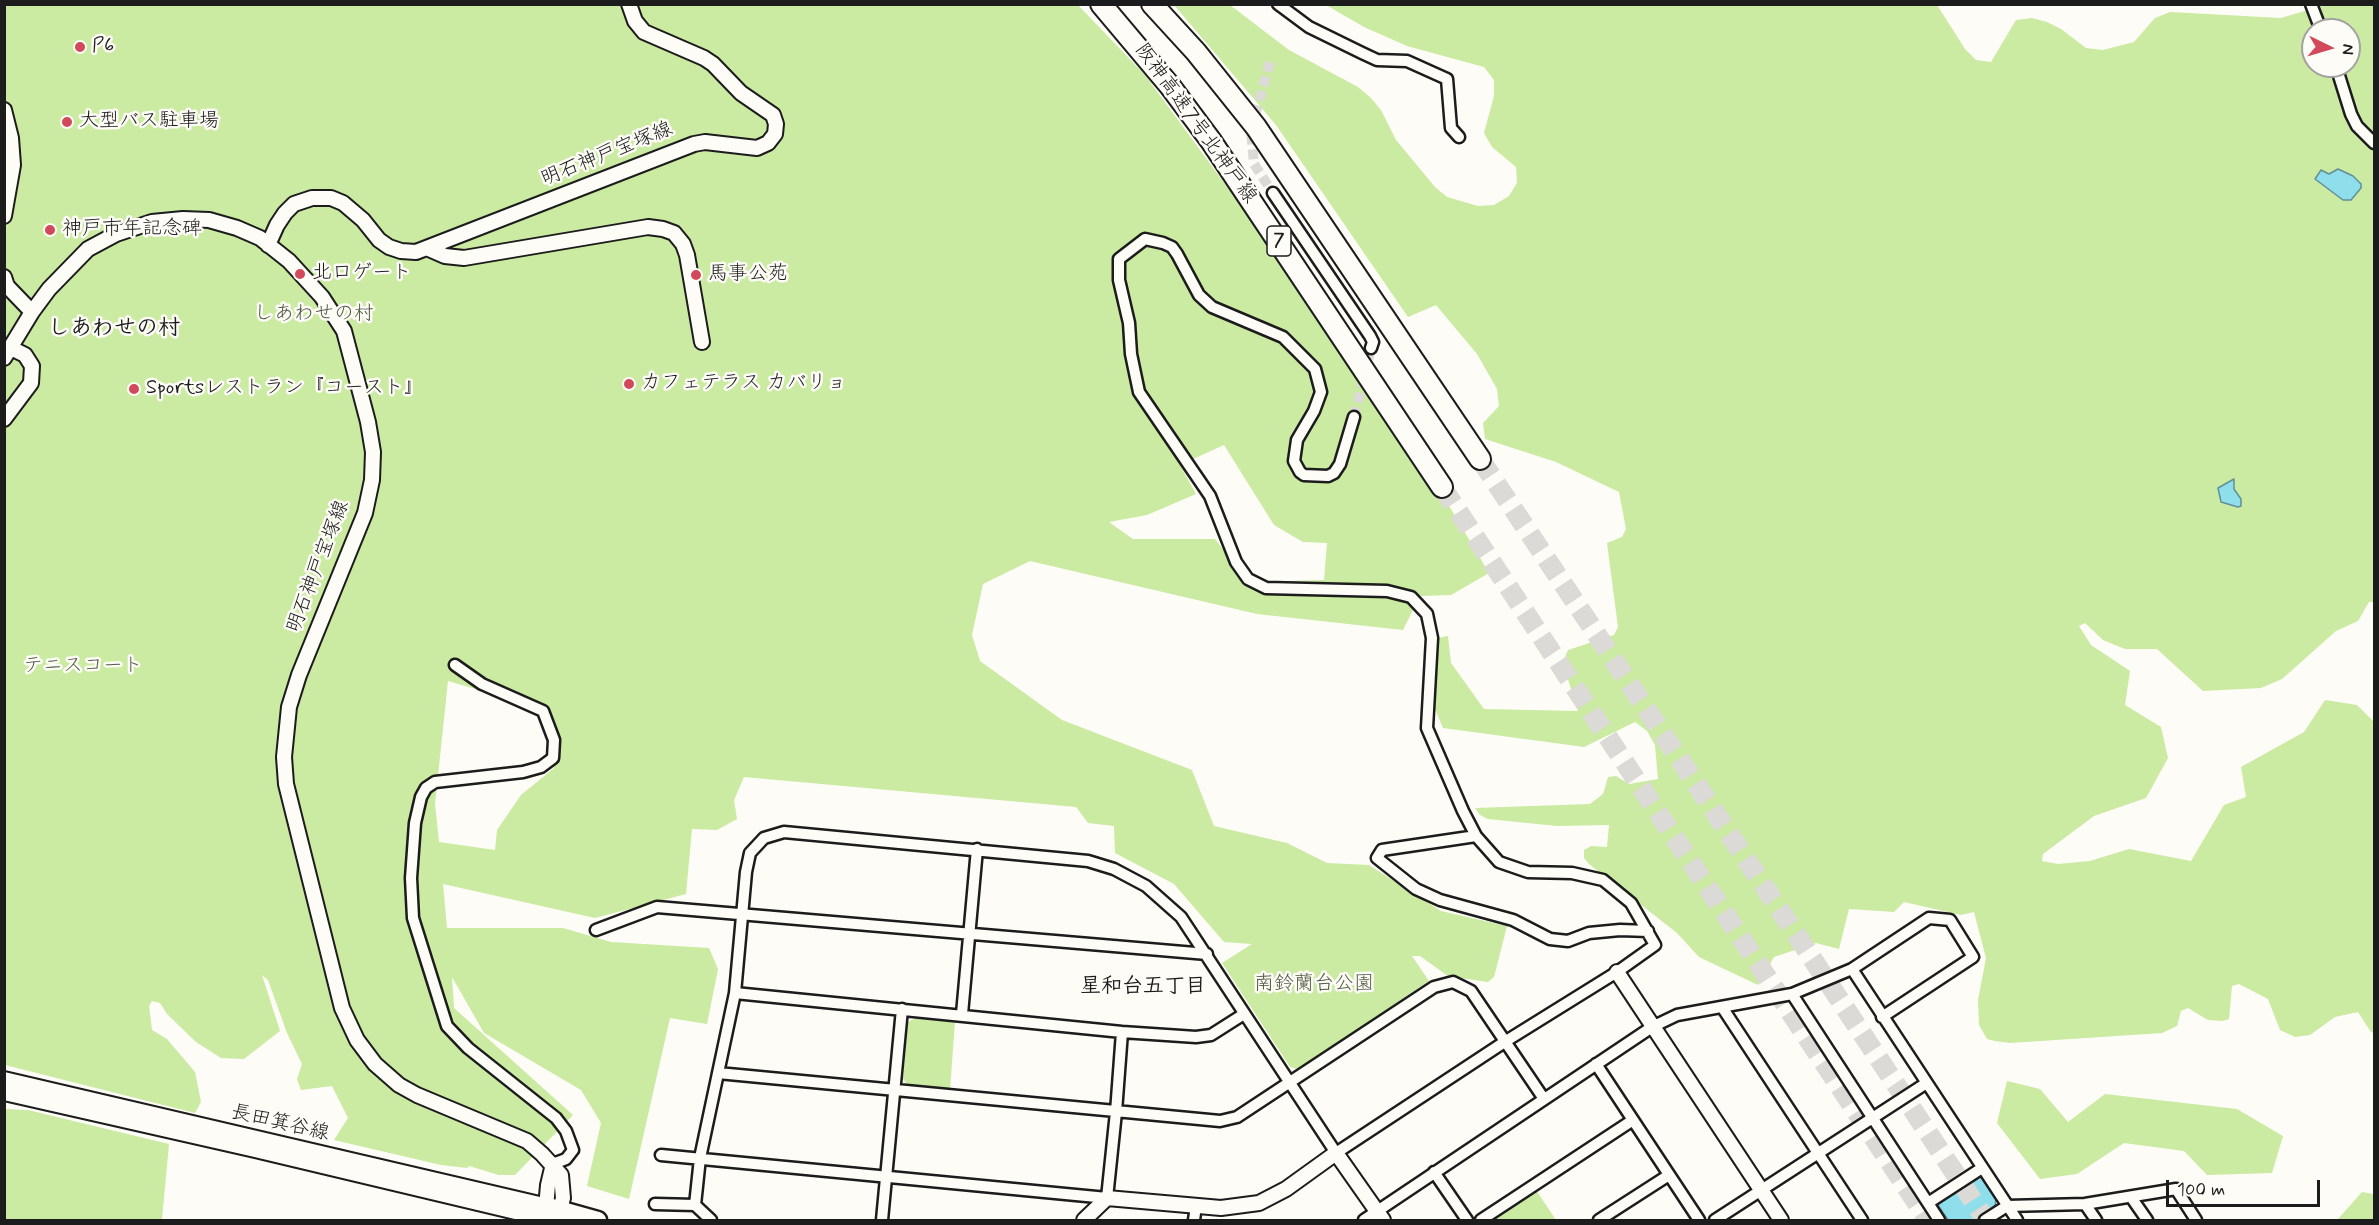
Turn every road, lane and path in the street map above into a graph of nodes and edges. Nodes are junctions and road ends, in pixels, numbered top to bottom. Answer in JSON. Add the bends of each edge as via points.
{"nodes":[{"id":1,"x":629,"y":4,"type":"edge"},
{"id":2,"x":1101,"y":4,"type":"edge"},
{"id":3,"x":1152,"y":4,"type":"edge"},
{"id":4,"x":1278,"y":4,"type":"edge"},
{"id":5,"x":2340,"y":78,"type":"edge"},
{"id":6,"x":4,"y":110,"type":"edge"},
{"id":7,"x":1459,"y":136,"type":"dead end"},
{"id":8,"x":2374,"y":143,"type":"edge"},
{"id":9,"x":1274,"y":193,"type":"tunnel mouth"},
{"id":10,"x":4,"y":216,"type":"edge"},
{"id":11,"x":268,"y":245,"type":"junction"},
{"id":12,"x":429,"y":249,"type":"junction"},
{"id":13,"x":4,"y":277,"type":"edge"},
{"id":14,"x":32,"y":312,"type":"junction"},
{"id":15,"x":702,"y":342,"type":"dead end"},
{"id":16,"x":1371,"y":348,"type":"tunnel mouth"},
{"id":17,"x":8,"y":353,"type":"edge"},
{"id":18,"x":1354,"y":417,"type":"tunnel mouth"},
{"id":19,"x":4,"y":419,"type":"edge"},
{"id":20,"x":1480,"y":459,"type":"tunnel mouth"},
{"id":21,"x":1443,"y":487,"type":"tunnel mouth"},
{"id":22,"x":455,"y":665,"type":"dead end"},
{"id":23,"x":1476,"y":836,"type":"junction"},
{"id":24,"x":977,"y":849,"type":"junction"},
{"id":25,"x":741,"y":913,"type":"junction"},
{"id":26,"x":596,"y":930,"type":"dead end"},
{"id":27,"x":1648,"y":931,"type":"junction"},
{"id":28,"x":969,"y":933,"type":"junction"},
{"id":29,"x":1207,"y":954,"type":"junction"},
{"id":30,"x":1852,"y":969,"type":"junction"},
{"id":31,"x":1617,"y":972,"type":"junction"},
{"id":32,"x":735,"y":993,"type":"junction"},
{"id":33,"x":1792,"y":994,"type":"junction"},
{"id":34,"x":1722,"y":1007,"type":"junction"},
{"id":35,"x":902,"y":1010,"type":"junction"},
{"id":36,"x":962,"y":1014,"type":"junction"},
{"id":37,"x":1244,"y":1014,"type":"junction"},
{"id":38,"x":1882,"y":1017,"type":"junction"},
{"id":39,"x":1652,"y":1027,"type":"junction"},
{"id":40,"x":1122,"y":1032,"type":"junction"},
{"id":41,"x":1506,"y":1041,"type":"junction"},
{"id":42,"x":1596,"y":1064,"type":"junction"},
{"id":43,"x":718,"y":1073,"type":"junction"},
{"id":44,"x":4,"y":1079,"type":"edge"},
{"id":45,"x":1288,"y":1082,"type":"junction"},
{"id":46,"x":1925,"y":1084,"type":"junction"},
{"id":47,"x":895,"y":1090,"type":"junction"},
{"id":48,"x":4,"y":1093,"type":"edge"},
{"id":49,"x":1544,"y":1099,"type":"junction"},
{"id":50,"x":1116,"y":1112,"type":"junction"},
{"id":51,"x":1872,"y":1118,"type":"junction"},
{"id":52,"x":1633,"y":1120,"type":"junction"},
{"id":53,"x":1336,"y":1153,"type":"junction"},
{"id":54,"x":1818,"y":1153,"type":"junction"},
{"id":55,"x":661,"y":1155,"type":"dead end"},
{"id":56,"x":700,"y":1158,"type":"junction"},
{"id":57,"x":553,"y":1164,"type":"junction"},
{"id":58,"x":1982,"y":1168,"type":"junction"},
{"id":59,"x":1434,"y":1172,"type":"junction"},
{"id":60,"x":1669,"y":1175,"type":"junction"},
{"id":61,"x":886,"y":1177,"type":"junction"},
{"id":62,"x":1760,"y":1190,"type":"junction"},
{"id":63,"x":2131,"y":1197,"type":"junction"},
{"id":64,"x":1107,"y":1198,"type":"junction"},
{"id":65,"x":1928,"y":1203,"type":"junction"},
{"id":66,"x":656,"y":1204,"type":"dead end"},
{"id":67,"x":2085,"y":1204,"type":"junction"},
{"id":68,"x":695,"y":1205,"type":"junction"},
{"id":69,"x":1196,"y":1206,"type":"junction"},
{"id":70,"x":2007,"y":1206,"type":"junction"},
{"id":71,"x":551,"y":1216,"type":"edge"},
{"id":72,"x":1380,"y":1216,"type":"edge"},
{"id":73,"x":598,"y":1221,"type":"edge"},
{"id":74,"x":711,"y":1221,"type":"edge"},
{"id":75,"x":882,"y":1221,"type":"edge"},
{"id":76,"x":1084,"y":1221,"type":"edge"},
{"id":77,"x":1194,"y":1221,"type":"edge"},
{"id":78,"x":1364,"y":1221,"type":"edge"},
{"id":79,"x":1467,"y":1221,"type":"edge"},
{"id":80,"x":1481,"y":1221,"type":"edge"},
{"id":81,"x":1599,"y":1221,"type":"edge"},
{"id":82,"x":1699,"y":1221,"type":"edge"},
{"id":83,"x":1715,"y":1221,"type":"edge"},
{"id":84,"x":1781,"y":1221,"type":"edge"},
{"id":85,"x":1862,"y":1221,"type":"edge"},
{"id":86,"x":1939,"y":1221,"type":"edge"},
{"id":87,"x":1985,"y":1221,"type":"edge"},
{"id":88,"x":2017,"y":1221,"type":"edge"},
{"id":89,"x":2096,"y":1221,"type":"edge"},
{"id":90,"x":2146,"y":1221,"type":"edge"},
{"id":91,"x":2196,"y":1221,"type":"edge"}],
"edges":[{"from":1,"to":12,"type":"street","name":"明石神戸宝塚線","via":[[644,32],[704,58],[741,93],[773,115],[775,134],[768,143],[757,148],[694,144]]},
{"from":2,"to":21,"type":"highway","name":"阪神高速7号北神戸線","number":"7","via":[[1211,141]]},
{"from":3,"to":20,"type":"highway","name":"阪神高速7号北神戸線","number":"7","via":[[1267,142]]},
{"from":4,"to":7,"type":"street","via":[[1309,27],[1377,60],[1407,61],[1447,79],[1451,128]]},
{"from":5,"to":8,"type":"street","via":[[2350,114]]},
{"from":6,"to":10,"type":"street","via":[[13,165]]},
{"from":9,"to":16,"type":"street","via":[[1370,336]]},
{"from":11,"to":12,"type":"street","name":"明石神戸宝塚線","via":[[277,225],[294,204],[312,198],[331,198],[344,203],[389,247],[416,252]]},
{"from":11,"to":14,"type":"street","via":[[237,228],[209,220],[152,222],[88,249]]},
{"from":11,"to":57,"type":"street","name":"明石神戸宝塚線","via":[[289,261],[322,297],[344,331],[373,452],[366,513],[299,675],[285,730],[286,784],[342,1008],[357,1040],[375,1064],[399,1085],[527,1141]]},
{"from":12,"to":15,"type":"street","via":[[464,258],[648,227],[663,229],[674,233],[687,255]]},
{"from":13,"to":14,"type":"street","via":[[7,286]]},
{"from":14,"to":17,"type":"street"},
{"from":17,"to":19,"type":"street","via":[[25,355],[32,366],[31,383]]},
{"from":18,"to":23,"type":"street","via":[[1334,473],[1314,477],[1300,472],[1294,461],[1297,440],[1321,392],[1315,369],[1283,337],[1212,308],[1199,295],[1172,247],[1145,239],[1119,259],[1119,280],[1139,392],[1210,496],[1236,562],[1248,579],[1266,588],[1387,591],[1411,597],[1427,614],[1432,638],[1427,728]]},
{"from":22,"to":57,"type":"street","via":[[482,684],[543,711],[554,740],[553,758],[541,767],[523,772],[435,782],[426,788],[416,823],[411,878],[413,918],[447,1026],[468,1048],[556,1118],[566,1131],[573,1150],[566,1159]]},
{"from":23,"to":27,"type":"street","via":[[1500,862],[1528,872],[1572,873],[1602,880],[1631,903]]},
{"from":23,"to":27,"type":"street","via":[[1382,850],[1377,858],[1416,889],[1440,900],[1513,920],[1550,939],[1568,941],[1589,933]]},
{"from":24,"to":25,"type":"street","via":[[784,832],[764,838],[750,853]]},
{"from":24,"to":28,"type":"street"},
{"from":24,"to":29,"type":"street","via":[[1088,861],[1114,869],[1146,886],[1181,917]]},
{"from":25,"to":26,"type":"street","via":[[657,907]]},
{"from":25,"to":28,"type":"street"},
{"from":25,"to":32,"type":"street"},
{"from":27,"to":31,"type":"street","via":[[1655,945]]},
{"from":28,"to":29,"type":"street"},
{"from":28,"to":36,"type":"street"},
{"from":29,"to":37,"type":"street"},
{"from":30,"to":33,"type":"street"},
{"from":30,"to":38,"type":"street"},
{"from":30,"to":38,"type":"street","via":[[1929,918],[1950,920],[1973,957]]},
{"from":31,"to":39,"type":"street"},
{"from":31,"to":41,"type":"street"},
{"from":32,"to":35,"type":"street"},
{"from":32,"to":43,"type":"street"},
{"from":33,"to":34,"type":"street"},
{"from":33,"to":51,"type":"street"},
{"from":34,"to":39,"type":"street","via":[[1677,1015]]},
{"from":34,"to":54,"type":"street"},
{"from":35,"to":36,"type":"street"},
{"from":35,"to":47,"type":"street"},
{"from":36,"to":40,"type":"street"},
{"from":37,"to":40,"type":"street","via":[[1211,1035]]},
{"from":37,"to":45,"type":"street"},
{"from":38,"to":46,"type":"street"},
{"from":39,"to":42,"type":"street"},
{"from":39,"to":62,"type":"street"},
{"from":40,"to":50,"type":"street"},
{"from":41,"to":45,"type":"street","via":[[1472,991],[1453,982],[1434,987]]},
{"from":41,"to":49,"type":"street"},
{"from":41,"to":53,"type":"street"},
{"from":42,"to":49,"type":"street"},
{"from":42,"to":52,"type":"street"},
{"from":43,"to":47,"type":"street"},
{"from":43,"to":56,"type":"street"},
{"from":44,"to":71,"type":"street","name":"長田箕谷線"},
{"from":45,"to":50,"type":"street","via":[[1237,1117],[1220,1121]]},
{"from":45,"to":53,"type":"street"},
{"from":46,"to":51,"type":"street"},
{"from":46,"to":58,"type":"street"},
{"from":47,"to":50,"type":"street"},
{"from":47,"to":61,"type":"street"},
{"from":48,"to":71,"type":"street","name":"長田箕谷線"},
{"from":49,"to":59,"type":"street"},
{"from":50,"to":64,"type":"street"},
{"from":51,"to":54,"type":"street"},
{"from":51,"to":65,"type":"street"},
{"from":52,"to":60,"type":"street"},
{"from":52,"to":80,"type":"street"},
{"from":53,"to":69,"type":"street","via":[[1259,1203],[1221,1208]]},
{"from":53,"to":72,"type":"street"},
{"from":54,"to":62,"type":"street"},
{"from":54,"to":85,"type":"street"},
{"from":55,"to":56,"type":"street"},
{"from":56,"to":61,"type":"street"},
{"from":56,"to":68,"type":"street"},
{"from":57,"to":71,"type":"street","name":"明石神戸宝塚線","via":[[561,1176],[563,1190]]},
{"from":58,"to":65,"type":"street"},
{"from":58,"to":70,"type":"street"},
{"from":59,"to":72,"type":"street"},
{"from":59,"to":79,"type":"street"},
{"from":60,"to":81,"type":"street"},
{"from":60,"to":82,"type":"street"},
{"from":61,"to":64,"type":"street"},
{"from":61,"to":75,"type":"street"},
{"from":62,"to":83,"type":"street"},
{"from":62,"to":84,"type":"street"},
{"from":63,"to":67,"type":"street"},
{"from":63,"to":90,"type":"street"},
{"from":63,"to":91,"type":"street","via":[[2176,1189]]},
{"from":64,"to":69,"type":"street"},
{"from":64,"to":76,"type":"street"},
{"from":65,"to":86,"type":"street"},
{"from":66,"to":68,"type":"street"},
{"from":67,"to":70,"type":"street"},
{"from":67,"to":89,"type":"street"},
{"from":68,"to":74,"type":"street"},
{"from":69,"to":77,"type":"street"},
{"from":70,"to":87,"type":"street"},
{"from":70,"to":88,"type":"street"},
{"from":71,"to":73,"type":"main road"},
{"from":72,"to":78,"type":"street"}]}
